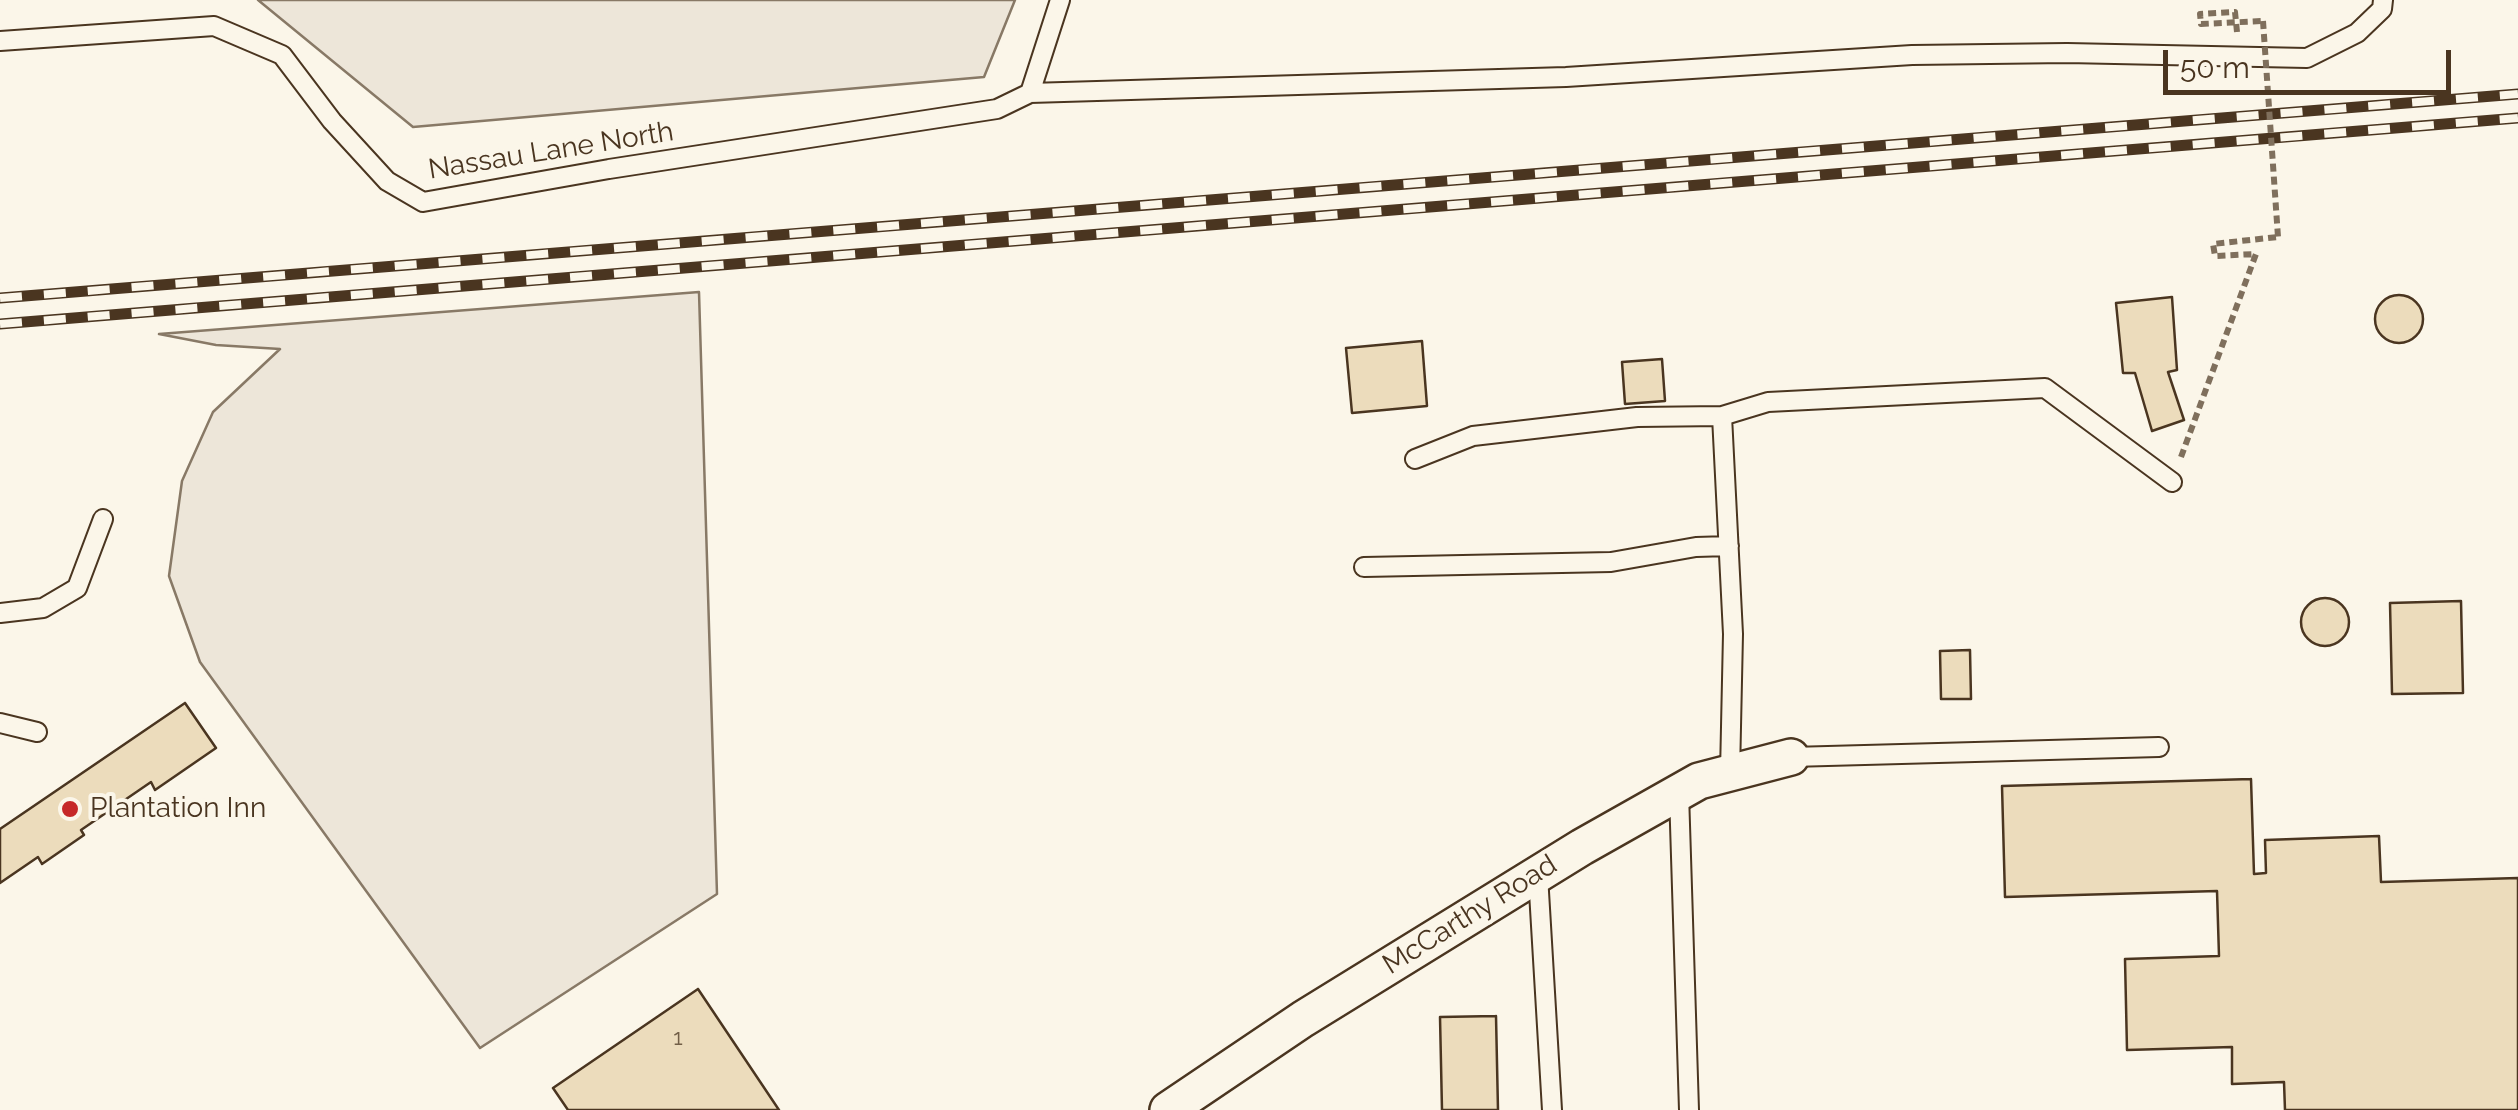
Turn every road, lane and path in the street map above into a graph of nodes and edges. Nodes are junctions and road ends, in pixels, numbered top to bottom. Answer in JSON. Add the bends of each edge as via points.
{"nodes":[{"id":1,"x":1060,"y":0,"type":"edge"},
{"id":2,"x":2383,"y":0,"type":"edge"},
{"id":3,"x":2235,"y":12,"type":"dead end"},
{"id":4,"x":0,"y":42,"type":"edge"},
{"id":5,"x":1030,"y":93,"type":"junction"},
{"id":6,"x":1722,"y":416,"type":"junction"},
{"id":7,"x":1415,"y":459,"type":"dead end"},
{"id":8,"x":2172,"y":482,"type":"joint"},
{"id":9,"x":103,"y":519,"type":"dead end"},
{"id":10,"x":1729,"y":546,"type":"junction"},
{"id":11,"x":1364,"y":566,"type":"dead end"},
{"id":12,"x":0,"y":613,"type":"edge"},
{"id":13,"x":0,"y":723,"type":"edge"},
{"id":14,"x":37,"y":732,"type":"dead end"},
{"id":15,"x":2159,"y":747,"type":"dead end"},
{"id":16,"x":1791,"y":757,"type":"joint"},
{"id":17,"x":1730,"y":773,"type":"junction"},
{"id":18,"x":1679,"y":792,"type":"junction"},
{"id":19,"x":1538,"y":874,"type":"junction"},
{"id":20,"x":1168,"y":1110,"type":"edge"},
{"id":21,"x":1552,"y":1110,"type":"edge"},
{"id":22,"x":1689,"y":1110,"type":"edge"}],
"edges":[{"from":1,"to":5,"type":"lane"},
{"from":2,"to":5,"type":"lane","via":[[2382,10],[2358,33],[2307,58],[1912,56],[1566,77]]},
{"from":3,"to":8,"type":"path","bridge":true,"via":[[2200,14],[2200,24],[2263,21],[2278,238],[2213,244],[2215,256],[2256,254]]},
{"from":4,"to":5,"type":"lane","name":"Nassau Lane North","via":[[214,26],[282,55],[387,181],[424,202],[997,109]]},
{"from":6,"to":7,"type":"lane","via":[[1472,436]]},
{"from":6,"to":8,"type":"lane","via":[[1768,402],[2046,388]]},
{"from":6,"to":10,"type":"lane"},
{"from":9,"to":12,"type":"lane","via":[[77,588],[43,608]]},
{"from":10,"to":11,"type":"lane","via":[[1611,562]]},
{"from":10,"to":17,"type":"lane"},
{"from":13,"to":14,"type":"lane"},
{"from":15,"to":16,"type":"lane"},
{"from":16,"to":17,"type":"street","name":"McCarthy Road"},
{"from":17,"to":18,"type":"street","name":"McCarthy Road"},
{"from":18,"to":19,"type":"street","name":"McCarthy Road"},
{"from":18,"to":22,"type":"lane"},
{"from":19,"to":20,"type":"street","name":"McCarthy Road"},
{"from":19,"to":21,"type":"lane"}]}
